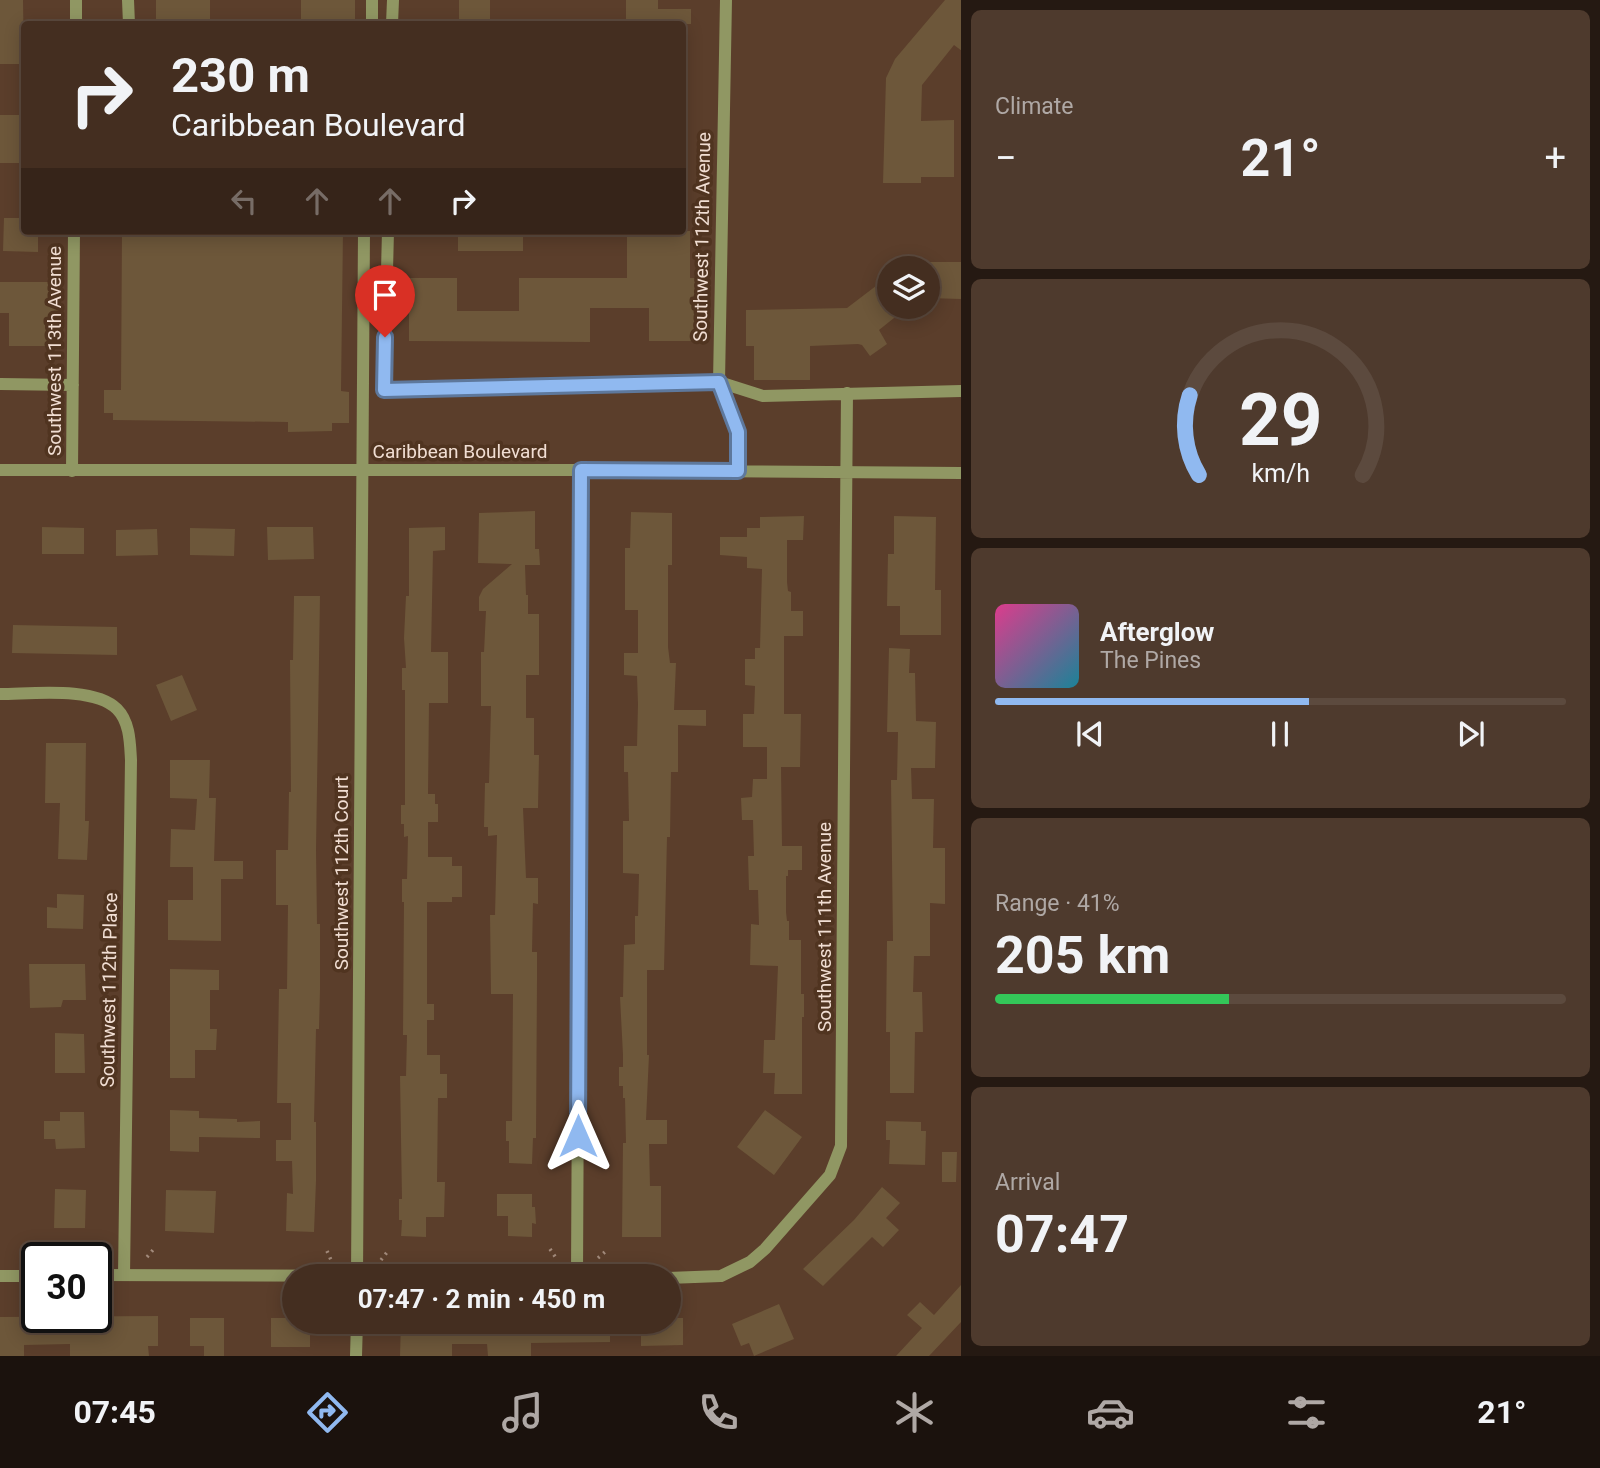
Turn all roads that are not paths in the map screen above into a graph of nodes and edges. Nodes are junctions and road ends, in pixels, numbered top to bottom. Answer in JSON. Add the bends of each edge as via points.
{"nodes":[{"id":1,"x":76,"y":0,"type":"edge"},
{"id":2,"x":128,"y":0,"type":"edge"},
{"id":3,"x":372,"y":0,"type":"edge"},
{"id":4,"x":393,"y":0,"type":"edge"},
{"id":5,"x":726,"y":0,"type":"edge"},
{"id":6,"x":75,"y":21,"type":"edge"},
{"id":7,"x":128,"y":21,"type":"edge"},
{"id":8,"x":372,"y":21,"type":"edge"},
{"id":9,"x":392,"y":21,"type":"edge"},
{"id":10,"x":74,"y":235,"type":"edge"},
{"id":11,"x":365,"y":235,"type":"edge"},
{"id":12,"x":388,"y":235,"type":"edge"},
{"id":13,"x":719,"y":382,"type":"junction"},
{"id":14,"x":0,"y":384,"type":"edge"},
{"id":15,"x":73,"y":384,"type":"junction"},
{"id":16,"x":961,"y":391,"type":"edge"},
{"id":17,"x":847,"y":393,"type":"junction"},
{"id":18,"x":0,"y":470,"type":"edge"},
{"id":19,"x":363,"y":470,"type":"junction"},
{"id":20,"x":581,"y":470,"type":"junction"},
{"id":21,"x":72,"y":471,"type":"junction"},
{"id":22,"x":738,"y":471,"type":"junction"},
{"id":23,"x":846,"y":473,"type":"junction"},
{"id":24,"x":961,"y":473,"type":"edge"},
{"id":25,"x":0,"y":694,"type":"edge"},
{"id":26,"x":357,"y":1264,"type":"edge"},
{"id":27,"x":577,"y":1264,"type":"edge"},
{"id":28,"x":112,"y":1275,"type":"edge"},
{"id":29,"x":124,"y":1275,"type":"junction"},
{"id":30,"x":282,"y":1275,"type":"edge"},
{"id":31,"x":0,"y":1276,"type":"edge"},
{"id":32,"x":21,"y":1276,"type":"edge"},
{"id":33,"x":681,"y":1278,"type":"edge"},
{"id":34,"x":357,"y":1334,"type":"edge"},
{"id":35,"x":356,"y":1356,"type":"edge"}],
"edges":[{"from":1,"to":6,"type":"street"},
{"from":2,"to":7,"type":"street"},
{"from":3,"to":8,"type":"street"},
{"from":4,"to":9,"type":"street"},
{"from":5,"to":13,"type":"street","name":"Southwest 112th Avenue"},
{"from":10,"to":15,"type":"street","name":"Southwest 113th Avenue"},
{"from":11,"to":19,"type":"street","name":"Southwest 112th Court"},
{"from":12,"to":13,"type":"street","via":[[384,390]]},
{"from":13,"to":17,"type":"street","via":[[763,396]]},
{"from":13,"to":22,"type":"street","name":"Southwest 112th Avenue","via":[[738,432]]},
{"from":14,"to":15,"type":"street"},
{"from":15,"to":21,"type":"street","name":"Southwest 113th Avenue"},
{"from":16,"to":17,"type":"street"},
{"from":17,"to":23,"type":"street","name":"Southwest 111th Avenue"},
{"from":18,"to":21,"type":"street","name":"Caribbean Boulevard"},
{"from":19,"to":20,"type":"street","name":"Caribbean Boulevard"},
{"from":19,"to":21,"type":"street","name":"Caribbean Boulevard"},
{"from":19,"to":26,"type":"street","name":"Southwest 112th Court"},
{"from":20,"to":22,"type":"street","name":"Caribbean Boulevard"},
{"from":20,"to":27,"type":"street"},
{"from":22,"to":23,"type":"street","name":"Caribbean Boulevard"},
{"from":23,"to":24,"type":"street","name":"Caribbean Boulevard"},
{"from":23,"to":33,"type":"street","name":"Southwest 111th Avenue","via":[[841,1146],[830,1175],[750,1262],[721,1276]]},
{"from":25,"to":29,"type":"street","name":"Southwest 112th Place","via":[[98,698],[118,709],[128,731]]},
{"from":28,"to":29,"type":"street"},
{"from":29,"to":30,"type":"street"},
{"from":31,"to":32,"type":"street"},
{"from":34,"to":35,"type":"street"}]}
